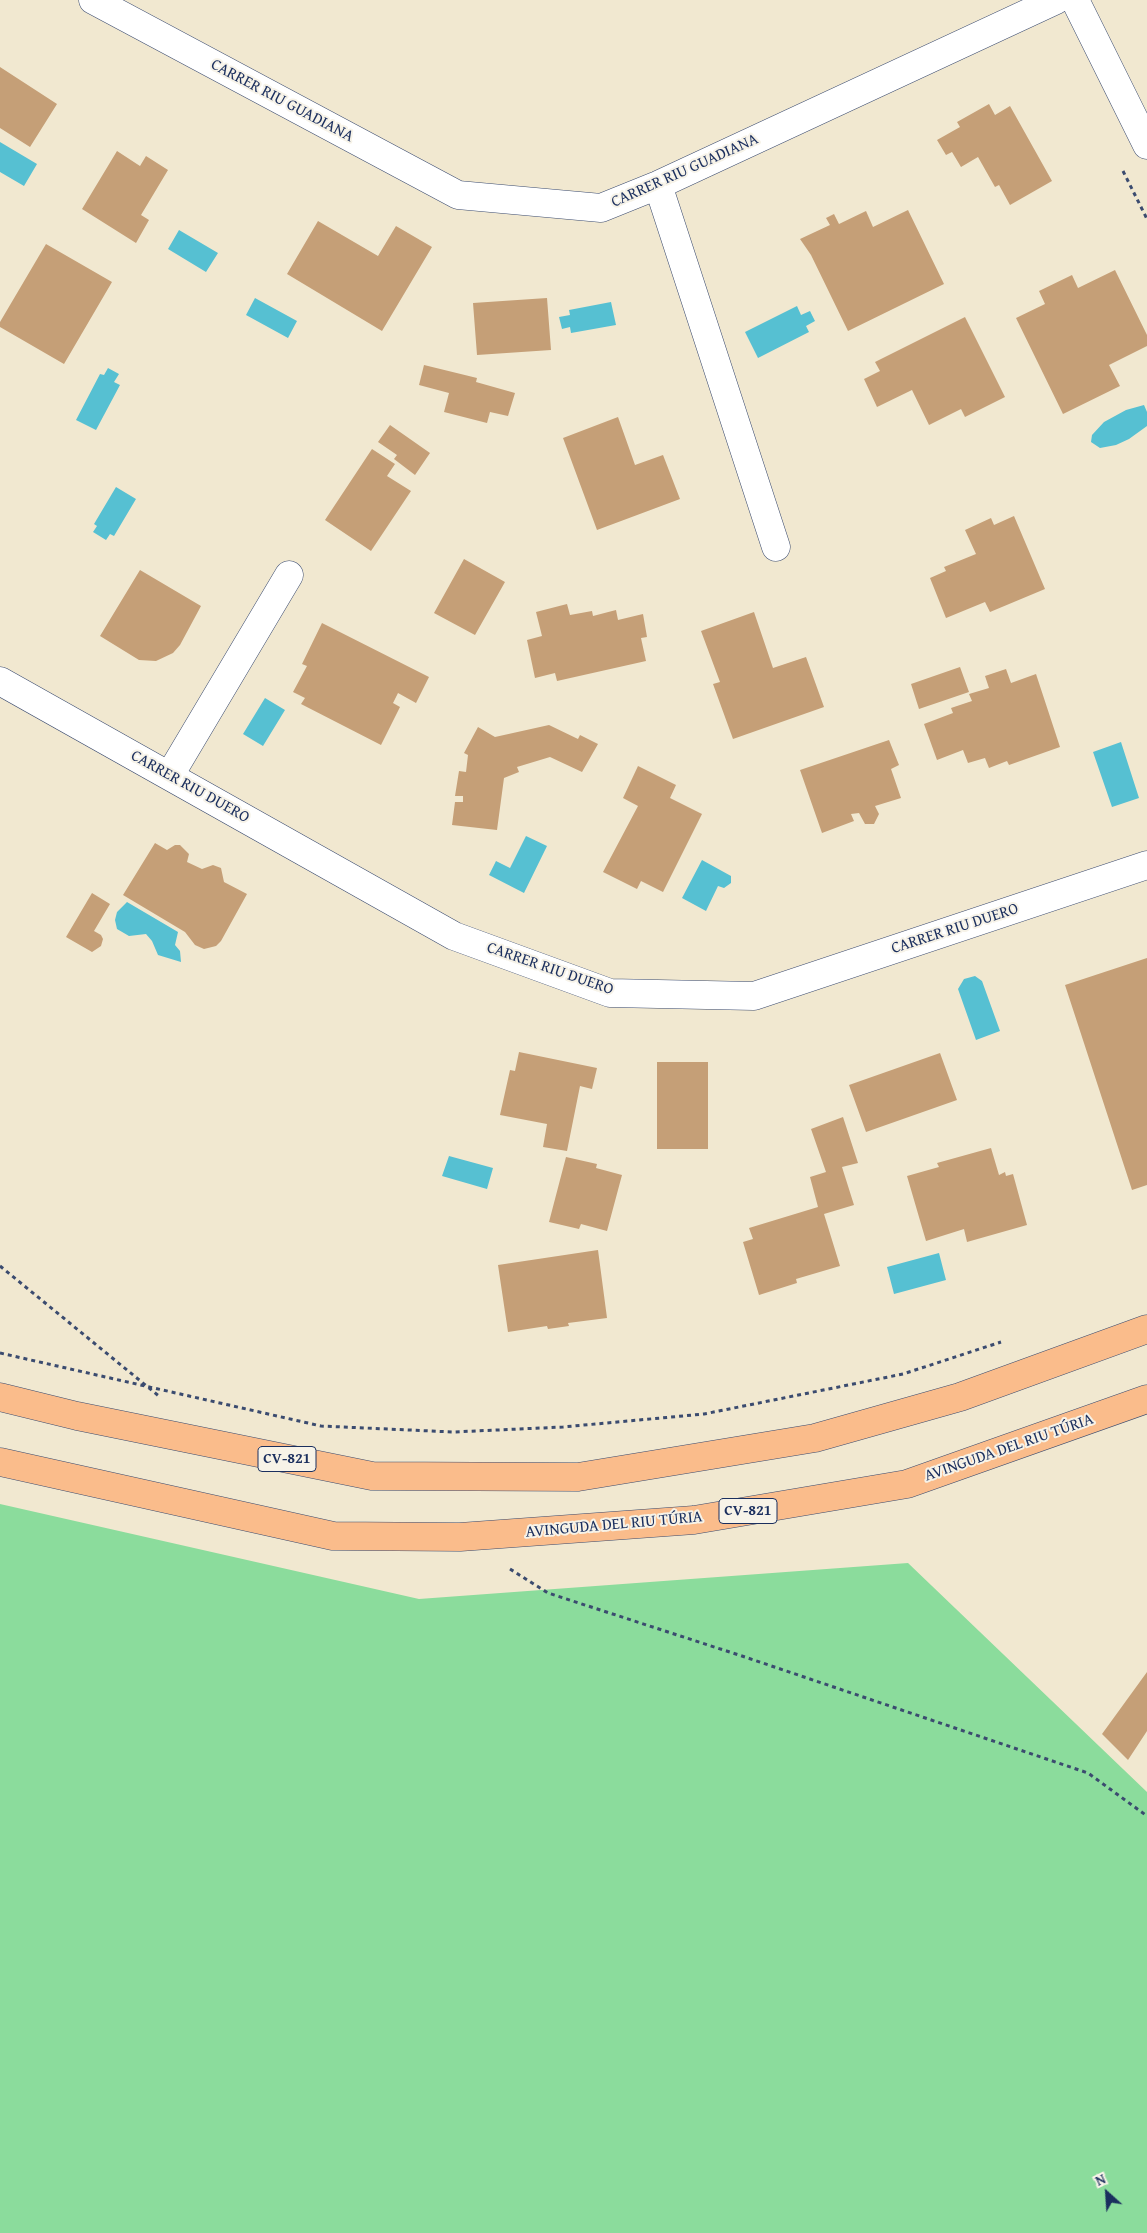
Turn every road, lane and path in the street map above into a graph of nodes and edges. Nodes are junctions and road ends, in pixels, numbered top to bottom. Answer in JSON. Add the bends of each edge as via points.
{"nodes":[{"id":1,"x":92,"y":0,"type":"edge"},
{"id":2,"x":1056,"y":0,"type":"edge"},
{"id":3,"x":1075,"y":0,"type":"edge"},
{"id":4,"x":1147,"y":145,"type":"edge"},
{"id":5,"x":658,"y":185,"type":"junction"},
{"id":6,"x":776,"y":548,"type":"dead end"},
{"id":7,"x":289,"y":575,"type":"dead end"},
{"id":8,"x":0,"y":681,"type":"edge"},
{"id":9,"x":170,"y":775,"type":"junction"},
{"id":10,"x":1147,"y":865,"type":"edge"},
{"id":11,"x":0,"y":1266,"type":"edge"},
{"id":12,"x":1147,"y":1329,"type":"edge"},
{"id":13,"x":1006,"y":1341,"type":"dead end"},
{"id":14,"x":0,"y":1353,"type":"edge"},
{"id":15,"x":147,"y":1387,"type":"junction"},
{"id":16,"x":0,"y":1397,"type":"edge"},
{"id":17,"x":163,"y":1399,"type":"dead end"},
{"id":18,"x":1147,"y":1399,"type":"edge"},
{"id":19,"x":0,"y":1462,"type":"edge"},
{"id":20,"x":508,"y":1568,"type":"dead end"},
{"id":21,"x":1147,"y":1816,"type":"edge"}],
"edges":[{"from":1,"to":5,"type":"street","name":"CARRER RIU GUADIANA","via":[[458,195],[602,208]]},
{"from":2,"to":5,"type":"street","name":"CARRER RIU GUADIANA"},
{"from":3,"to":4,"type":"street"},
{"from":5,"to":6,"type":"street"},
{"from":7,"to":9,"type":"street"},
{"from":8,"to":9,"type":"street","name":"CARRER RIU DUERO"},
{"from":9,"to":10,"type":"street","name":"CARRER RIU DUERO","via":[[454,936],[610,993],[754,996]]},
{"from":11,"to":15,"type":"path"},
{"from":12,"to":16,"type":"main road","number":"CV-821","via":[[960,1396],[816,1438],[578,1477],[372,1476],[77,1416]]},
{"from":13,"to":15,"type":"path","via":[[903,1374],[704,1414],[563,1427],[453,1432],[321,1426]]},
{"from":14,"to":15,"type":"path"},
{"from":15,"to":17,"type":"path"},
{"from":18,"to":19,"type":"main road","name":"AVINGUDA DEL RIU TÚRIA","number":"CV-821","via":[[907,1484],[694,1520],[460,1537],[333,1536]]},
{"from":20,"to":21,"type":"path","via":[[548,1593],[1088,1773]]}]}
